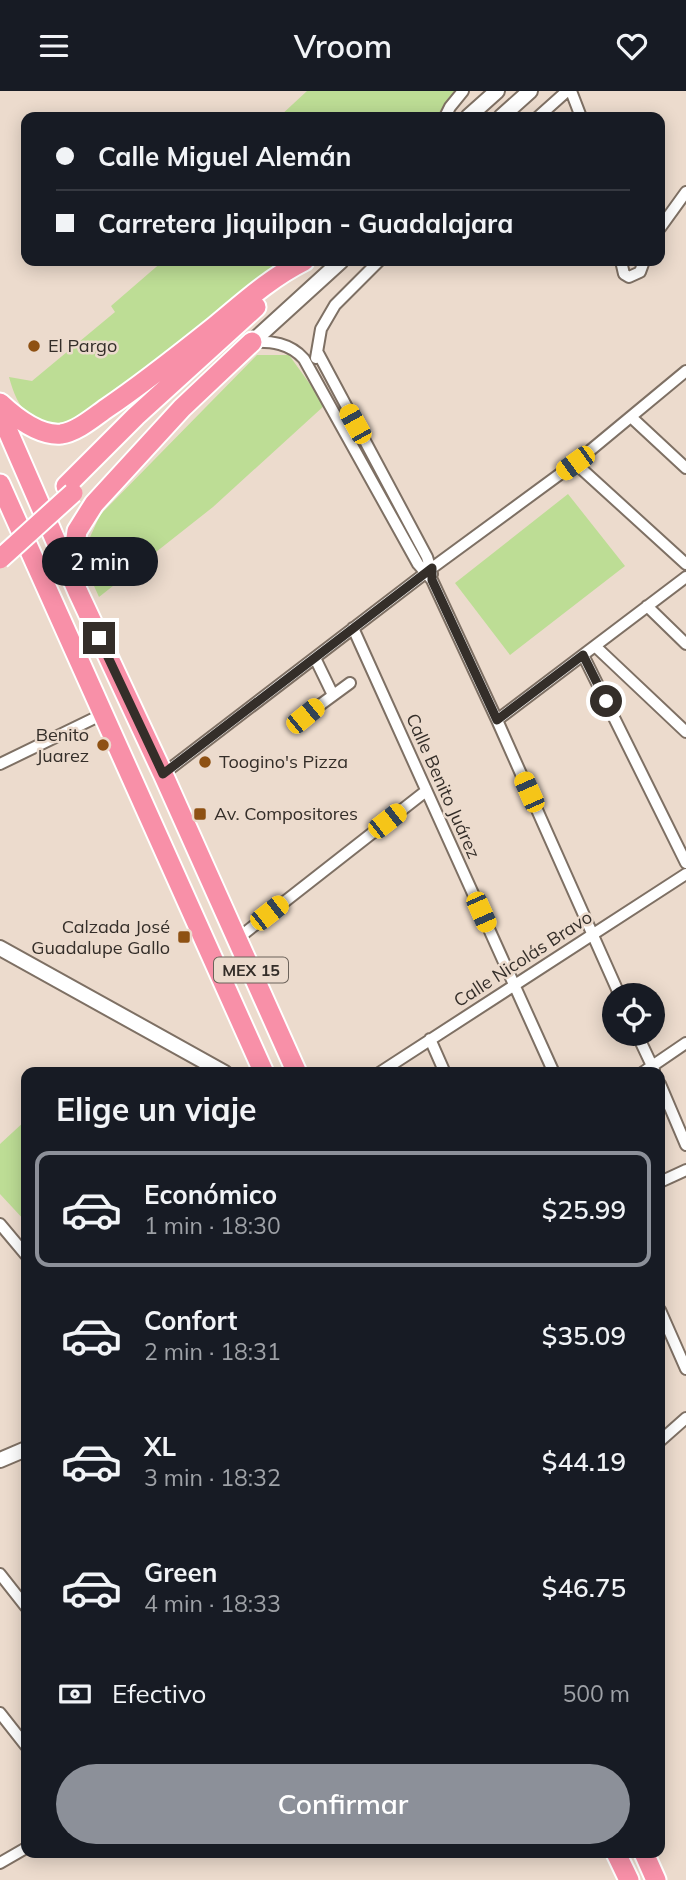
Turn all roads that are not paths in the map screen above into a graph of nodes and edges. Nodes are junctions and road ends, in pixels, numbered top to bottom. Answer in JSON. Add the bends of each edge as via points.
{"nodes":[{"id":1,"x":463,"y":91,"type":"edge"},
{"id":2,"x":497,"y":91,"type":"edge"},
{"id":3,"x":530,"y":91,"type":"edge"},
{"id":4,"x":569,"y":91,"type":"edge"},
{"id":5,"x":448,"y":112,"type":"edge"},
{"id":6,"x":474,"y":112,"type":"edge"},
{"id":7,"x":506,"y":112,"type":"edge"},
{"id":8,"x":544,"y":112,"type":"edge"},
{"id":9,"x":579,"y":112,"type":"edge"},
{"id":10,"x":686,"y":192,"type":"edge"},
{"id":11,"x":665,"y":221,"type":"edge"},
{"id":12,"x":295,"y":266,"type":"edge"},
{"id":13,"x":300,"y":266,"type":"edge"},
{"id":14,"x":335,"y":266,"type":"edge"},
{"id":15,"x":374,"y":266,"type":"edge"},
{"id":16,"x":622,"y":266,"type":"edge"},
{"id":17,"x":642,"y":266,"type":"edge"},
{"id":18,"x":251,"y":342,"type":"junction"},
{"id":19,"x":318,"y":353,"type":"junction"},
{"id":20,"x":311,"y":370,"type":"junction"},
{"id":21,"x":686,"y":372,"type":"edge"},
{"id":22,"x":0,"y":403,"type":"edge"},
{"id":23,"x":0,"y":413,"type":"edge"},
{"id":24,"x":631,"y":417,"type":"junction"},
{"id":25,"x":575,"y":463,"type":"junction"},
{"id":26,"x":686,"y":468,"type":"edge"},
{"id":27,"x":0,"y":484,"type":"edge"},
{"id":28,"x":69,"y":490,"type":"junction"},
{"id":29,"x":0,"y":507,"type":"edge"},
{"id":30,"x":19,"y":526,"type":"junction"},
{"id":31,"x":0,"y":547,"type":"edge"},
{"id":32,"x":0,"y":559,"type":"edge"},
{"id":33,"x":686,"y":564,"type":"edge"},
{"id":34,"x":429,"y":574,"type":"junction"},
{"id":35,"x":686,"y":577,"type":"edge"},
{"id":36,"x":78,"y":592,"type":"junction"},
{"id":37,"x":647,"y":606,"type":"junction"},
{"id":38,"x":353,"y":628,"type":"junction"},
{"id":39,"x":686,"y":644,"type":"edge"},
{"id":40,"x":595,"y":646,"type":"junction"},
{"id":41,"x":583,"y":655,"type":"junction"},
{"id":42,"x":315,"y":658,"type":"junction"},
{"id":43,"x":350,"y":683,"type":"dead end"},
{"id":44,"x":332,"y":693,"type":"junction"},
{"id":45,"x":103,"y":714,"type":"junction"},
{"id":46,"x":305,"y":716,"type":"dead end"},
{"id":47,"x":497,"y":720,"type":"junction"},
{"id":48,"x":686,"y":732,"type":"edge"},
{"id":49,"x":0,"y":764,"type":"edge"},
{"id":50,"x":163,"y":774,"type":"junction"},
{"id":51,"x":426,"y":791,"type":"junction"},
{"id":52,"x":686,"y":863,"type":"edge"},
{"id":53,"x":686,"y":874,"type":"edge"},
{"id":54,"x":592,"y":935,"type":"junction"},
{"id":55,"x":237,"y":939,"type":"junction"},
{"id":56,"x":0,"y":948,"type":"edge"},
{"id":57,"x":614,"y":983,"type":"edge"},
{"id":58,"x":514,"y":985,"type":"junction"},
{"id":59,"x":430,"y":1039,"type":"junction"},
{"id":60,"x":686,"y":1043,"type":"edge"},
{"id":61,"x":641,"y":1046,"type":"edge"},
{"id":62,"x":214,"y":1067,"type":"edge"},
{"id":63,"x":261,"y":1067,"type":"edge"},
{"id":64,"x":294,"y":1067,"type":"edge"},
{"id":65,"x":388,"y":1067,"type":"edge"},
{"id":66,"x":442,"y":1067,"type":"edge"},
{"id":67,"x":551,"y":1067,"type":"edge"},
{"id":68,"x":648,"y":1067,"type":"edge"},
{"id":69,"x":654,"y":1067,"type":"edge"},
{"id":70,"x":665,"y":1096,"type":"edge"},
{"id":71,"x":686,"y":1145,"type":"edge"},
{"id":72,"x":686,"y":1170,"type":"edge"},
{"id":73,"x":665,"y":1180,"type":"edge"},
{"id":74,"x":0,"y":1224,"type":"edge"},
{"id":75,"x":21,"y":1249,"type":"edge"},
{"id":76,"x":665,"y":1321,"type":"edge"},
{"id":77,"x":686,"y":1369,"type":"edge"},
{"id":78,"x":686,"y":1418,"type":"edge"},
{"id":79,"x":665,"y":1437,"type":"edge"},
{"id":80,"x":21,"y":1451,"type":"edge"},
{"id":81,"x":0,"y":1460,"type":"edge"},
{"id":82,"x":0,"y":1574,"type":"edge"},
{"id":83,"x":21,"y":1601,"type":"edge"},
{"id":84,"x":0,"y":1713,"type":"edge"},
{"id":85,"x":21,"y":1740,"type":"edge"},
{"id":86,"x":21,"y":1851,"type":"edge"},
{"id":87,"x":618,"y":1858,"type":"edge"},
{"id":88,"x":646,"y":1858,"type":"edge"},
{"id":89,"x":0,"y":1863,"type":"edge"},
{"id":90,"x":629,"y":1880,"type":"edge"},
{"id":91,"x":656,"y":1880,"type":"edge"}],
"edges":[{"from":1,"to":5,"type":"street"},
{"from":2,"to":6,"type":"street"},
{"from":3,"to":7,"type":"street"},
{"from":4,"to":8,"type":"street"},
{"from":4,"to":9,"type":"street"},
{"from":10,"to":11,"type":"street"},
{"from":12,"to":22,"type":"highway","via":[[73,430],[63,434],[43,431]]},
{"from":13,"to":28,"type":"highway","via":[[136,416]]},
{"from":14,"to":18,"type":"street"},
{"from":15,"to":19,"type":"street","via":[[335,305],[321,329]]},
{"from":16,"to":17,"type":"street","via":[[629,277]]},
{"from":18,"to":20,"type":"street","via":[[290,347]]},
{"from":18,"to":28,"type":"highway","via":[[213,361]]},
{"from":18,"to":36,"type":"highway","via":[[182,408],[84,518],[75,543]]},
{"from":19,"to":20,"type":"street"},
{"from":19,"to":34,"type":"street"},
{"from":20,"to":34,"type":"street"},
{"from":21,"to":24,"type":"street"},
{"from":23,"to":36,"type":"highway","number":"MEX 15"},
{"from":24,"to":25,"type":"street"},
{"from":24,"to":26,"type":"street"},
{"from":25,"to":33,"type":"street"},
{"from":25,"to":34,"type":"street"},
{"from":27,"to":30,"type":"highway","number":"MEX 15"},
{"from":28,"to":31,"type":"highway"},
{"from":28,"to":32,"type":"highway","bridge":true},
{"from":29,"to":30,"type":"highway"},
{"from":30,"to":45,"type":"highway","number":"MEX 15"},
{"from":34,"to":38,"type":"street"},
{"from":34,"to":47,"type":"street"},
{"from":35,"to":37,"type":"street"},
{"from":36,"to":50,"type":"highway","number":"MEX 15"},
{"from":37,"to":39,"type":"street"},
{"from":37,"to":40,"type":"street"},
{"from":38,"to":42,"type":"street"},
{"from":38,"to":51,"type":"street","name":"Calle Benito Juárez"},
{"from":40,"to":41,"type":"street"},
{"from":40,"to":48,"type":"street"},
{"from":41,"to":47,"type":"street"},
{"from":41,"to":52,"type":"street"},
{"from":42,"to":44,"type":"street"},
{"from":42,"to":50,"type":"street"},
{"from":43,"to":44,"type":"street"},
{"from":44,"to":46,"type":"street"},
{"from":45,"to":49,"type":"street"},
{"from":45,"to":63,"type":"highway","number":"MEX 15"},
{"from":47,"to":54,"type":"street"},
{"from":50,"to":55,"type":"highway","number":"MEX 15"},
{"from":51,"to":55,"type":"street"},
{"from":51,"to":58,"type":"street","name":"Calle Benito Juárez"},
{"from":53,"to":54,"type":"street","name":"Calle Nicolás Bravo"},
{"from":54,"to":57,"type":"street"},
{"from":54,"to":58,"type":"street","name":"Calle Nicolás Bravo"},
{"from":55,"to":64,"type":"highway","number":"MEX 15"},
{"from":56,"to":62,"type":"street"},
{"from":58,"to":59,"type":"street","name":"Calle Nicolás Bravo"},
{"from":58,"to":67,"type":"street","name":"Calle Benito Juárez"},
{"from":59,"to":65,"type":"street","name":"Calle Nicolás Bravo"},
{"from":59,"to":66,"type":"street"},
{"from":60,"to":69,"type":"street"},
{"from":61,"to":68,"type":"street"},
{"from":70,"to":71,"type":"street"},
{"from":72,"to":73,"type":"street"},
{"from":74,"to":75,"type":"street"},
{"from":76,"to":77,"type":"street"},
{"from":78,"to":79,"type":"street"},
{"from":80,"to":81,"type":"street"},
{"from":82,"to":83,"type":"street"},
{"from":84,"to":85,"type":"street"},
{"from":86,"to":89,"type":"street"},
{"from":87,"to":90,"type":"highway"},
{"from":88,"to":91,"type":"highway"}]}
